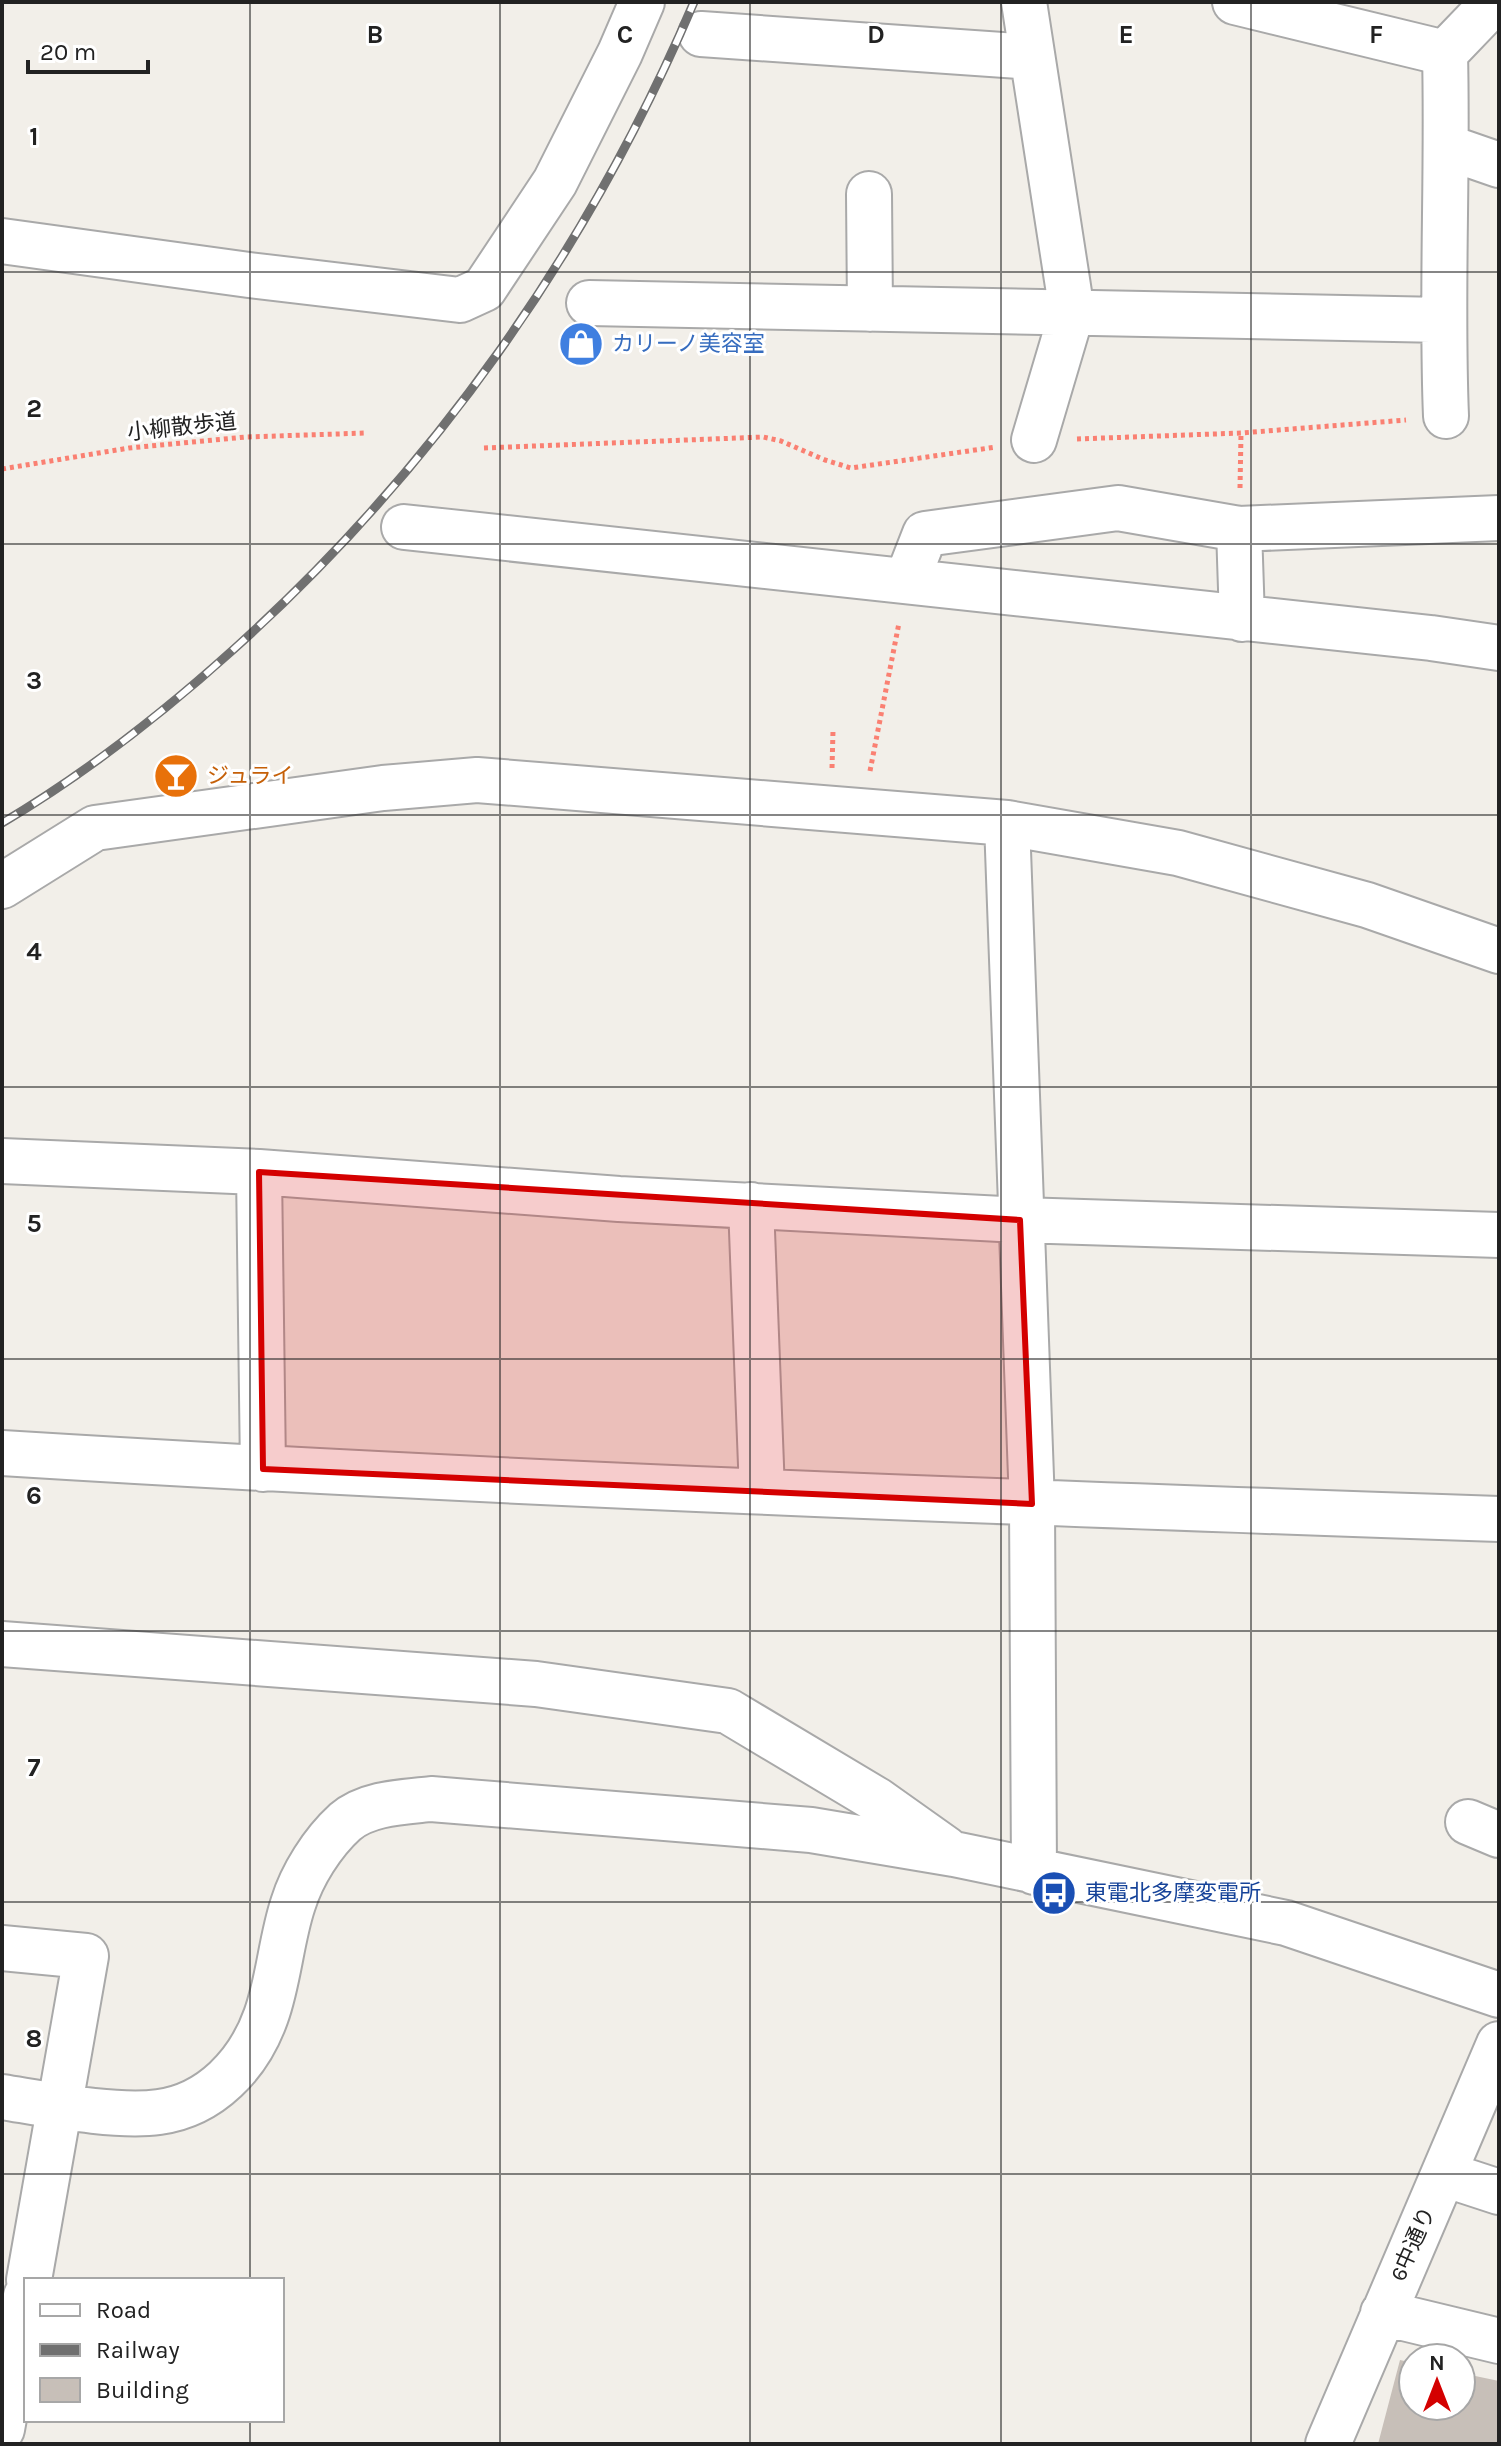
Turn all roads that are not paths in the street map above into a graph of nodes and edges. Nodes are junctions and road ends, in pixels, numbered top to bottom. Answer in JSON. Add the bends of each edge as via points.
{"nodes":[{"id":1,"x":642,"y":2,"type":"edge"},
{"id":2,"x":1024,"y":2,"type":"edge"},
{"id":3,"x":1235,"y":2,"type":"edge"},
{"id":4,"x":1494,"y":2,"type":"edge"},
{"id":5,"x":701,"y":34,"type":"dead end"},
{"id":6,"x":1445,"y":53,"type":"junction"},
{"id":7,"x":1032,"y":57,"type":"junction"},
{"id":8,"x":1447,"y":147,"type":"junction"},
{"id":9,"x":1499,"y":165,"type":"edge"},
{"id":10,"x":869,"y":194,"type":"dead end"},
{"id":11,"x":2,"y":241,"type":"edge"},
{"id":12,"x":589,"y":303,"type":"dead end"},
{"id":13,"x":870,"y":309,"type":"junction"},
{"id":14,"x":1072,"y":312,"type":"junction"},
{"id":15,"x":1443,"y":320,"type":"junction"},
{"id":16,"x":1446,"y":416,"type":"dead end"},
{"id":17,"x":1034,"y":440,"type":"dead end"},
{"id":18,"x":1499,"y":518,"type":"edge"},
{"id":19,"x":404,"y":527,"type":"dead end"},
{"id":20,"x":1239,"y":529,"type":"junction"},
{"id":21,"x":907,"y":580,"type":"junction"},
{"id":22,"x":1242,"y":619,"type":"junction"},
{"id":23,"x":1499,"y":648,"type":"edge"},
{"id":24,"x":1007,"y":823,"type":"junction"},
{"id":25,"x":2,"y":886,"type":"edge"},
{"id":26,"x":1499,"y":951,"type":"edge"},
{"id":27,"x":2,"y":1161,"type":"edge"},
{"id":28,"x":259,"y":1172,"type":"junction"},
{"id":29,"x":751,"y":1205,"type":"junction"},
{"id":30,"x":1020,"y":1220,"type":"junction"},
{"id":31,"x":1499,"y":1235,"type":"edge"},
{"id":32,"x":2,"y":1453,"type":"edge"},
{"id":33,"x":263,"y":1469,"type":"junction"},
{"id":34,"x":762,"y":1491,"type":"junction"},
{"id":35,"x":1032,"y":1504,"type":"junction"},
{"id":36,"x":1499,"y":1519,"type":"edge"},
{"id":37,"x":2,"y":1644,"type":"edge"},
{"id":38,"x":954,"y":1854,"type":"junction"},
{"id":39,"x":1034,"y":1872,"type":"junction"},
{"id":40,"x":2,"y":1948,"type":"edge"},
{"id":41,"x":1499,"y":1995,"type":"edge"},
{"id":42,"x":1499,"y":2044,"type":"edge"},
{"id":43,"x":1490,"y":2083,"type":"edge"},
{"id":44,"x":2,"y":2097,"type":"edge"},
{"id":45,"x":60,"y":2106,"type":"junction"},
{"id":46,"x":1444,"y":2174,"type":"junction"},
{"id":47,"x":1499,"y":2192,"type":"edge"},
{"id":48,"x":29,"y":2278,"type":"edge"},
{"id":49,"x":24,"y":2307,"type":"edge"},
{"id":50,"x":1383,"y":2313,"type":"junction"},
{"id":51,"x":1499,"y":2341,"type":"edge"},
{"id":52,"x":2,"y":2429,"type":"edge"},
{"id":53,"x":1328,"y":2444,"type":"edge"}],
"edges":[{"from":1,"to":11,"type":"street","via":[[555,182],[484,289],[460,300]]},
{"from":2,"to":7,"type":"street"},
{"from":3,"to":6,"type":"street"},
{"from":4,"to":6,"type":"street"},
{"from":5,"to":7,"type":"street"},
{"from":6,"to":8,"type":"street"},
{"from":7,"to":14,"type":"street"},
{"from":8,"to":9,"type":"street"},
{"from":8,"to":15,"type":"street"},
{"from":10,"to":13,"type":"street"},
{"from":12,"to":13,"type":"street"},
{"from":13,"to":14,"type":"street"},
{"from":14,"to":15,"type":"street"},
{"from":14,"to":17,"type":"street"},
{"from":15,"to":16,"type":"street"},
{"from":18,"to":20,"type":"street"},
{"from":19,"to":21,"type":"street"},
{"from":20,"to":21,"type":"street","via":[[1118,508],[925,534]]},
{"from":20,"to":22,"type":"street"},
{"from":21,"to":22,"type":"street"},
{"from":22,"to":23,"type":"street"},
{"from":24,"to":25,"type":"street","via":[[477,780],[95,828]]},
{"from":24,"to":26,"type":"street","via":[[1178,853],[1367,905]]},
{"from":24,"to":30,"type":"street"},
{"from":27,"to":28,"type":"street"},
{"from":28,"to":29,"type":"street"},
{"from":28,"to":33,"type":"street"},
{"from":29,"to":30,"type":"street"},
{"from":29,"to":34,"type":"street"},
{"from":30,"to":31,"type":"street"},
{"from":30,"to":35,"type":"street"},
{"from":32,"to":33,"type":"street"},
{"from":33,"to":34,"type":"street"},
{"from":34,"to":35,"type":"street"},
{"from":35,"to":36,"type":"street"},
{"from":35,"to":39,"type":"street"},
{"from":37,"to":38,"type":"street","via":[[536,1684],[728,1711],[877,1800]]},
{"from":38,"to":39,"type":"street"},
{"from":38,"to":45,"type":"street","via":[[811,1830],[431,1799],[384,1804],[346,1821],[315,1857],[293,1902],[266,2017],[238,2069],[204,2098],[160,2112]]},
{"from":39,"to":41,"type":"street","via":[[1286,1923]]},
{"from":40,"to":45,"type":"street","via":[[86,1956]]},
{"from":42,"to":43,"type":"street","name":"6中通り"},
{"from":43,"to":46,"type":"street","name":"6中通り"},
{"from":44,"to":45,"type":"street"},
{"from":45,"to":48,"type":"street"},
{"from":46,"to":47,"type":"street"},
{"from":46,"to":50,"type":"street","name":"6中通り"},
{"from":49,"to":52,"type":"street"},
{"from":50,"to":51,"type":"street"},
{"from":50,"to":53,"type":"street","name":"6中通り"}]}
